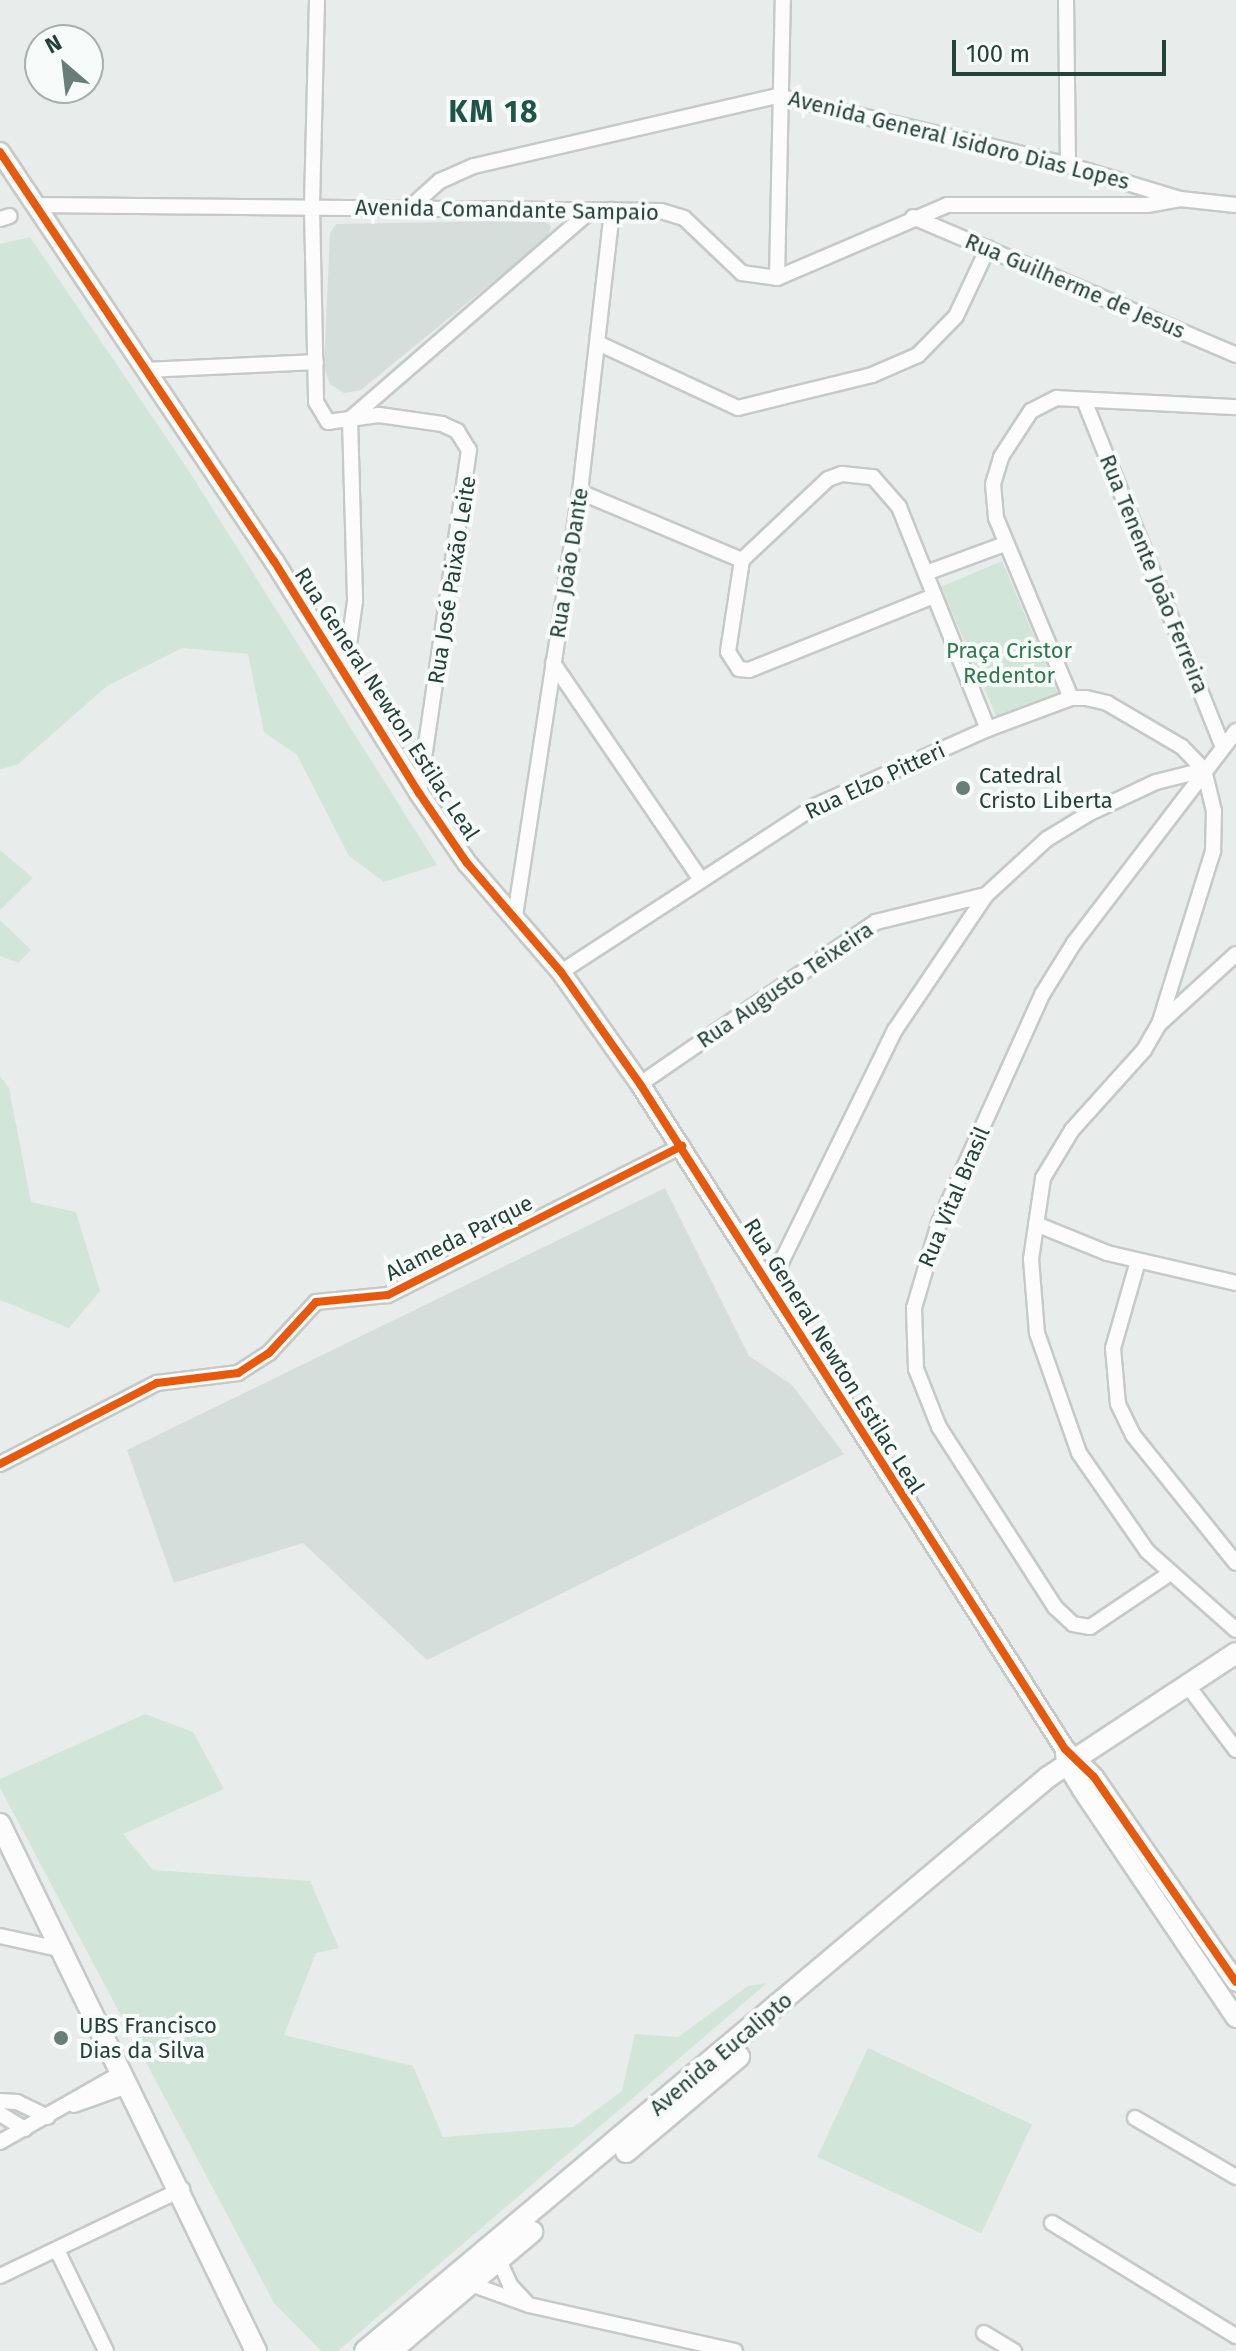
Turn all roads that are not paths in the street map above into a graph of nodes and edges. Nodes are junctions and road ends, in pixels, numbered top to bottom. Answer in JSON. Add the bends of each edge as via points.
{"nodes":[{"id":1,"x":317,"y":0,"type":"edge"},
{"id":2,"x":783,"y":0,"type":"edge"},
{"id":3,"x":1066,"y":0,"type":"edge"},
{"id":4,"x":777,"y":96,"type":"junction"},
{"id":5,"x":0,"y":152,"type":"edge"},
{"id":6,"x":1068,"y":165,"type":"junction"},
{"id":7,"x":1180,"y":199,"type":"junction"},
{"id":8,"x":35,"y":205,"type":"junction"},
{"id":9,"x":1236,"y":205,"type":"edge"},
{"id":10,"x":412,"y":206,"type":"junction"},
{"id":11,"x":312,"y":207,"type":"junction"},
{"id":12,"x":612,"y":210,"type":"junction"},
{"id":13,"x":589,"y":212,"type":"junction"},
{"id":14,"x":913,"y":217,"type":"junction"},
{"id":15,"x":988,"y":248,"type":"junction"},
{"id":16,"x":777,"y":278,"type":"junction"},
{"id":17,"x":600,"y":344,"type":"junction"},
{"id":18,"x":1236,"y":355,"type":"edge"},
{"id":19,"x":316,"y":362,"type":"junction"},
{"id":20,"x":147,"y":370,"type":"junction"},
{"id":21,"x":1084,"y":400,"type":"junction"},
{"id":22,"x":1236,"y":407,"type":"edge"},
{"id":23,"x":350,"y":419,"type":"junction"},
{"id":24,"x":580,"y":492,"type":"junction"},
{"id":25,"x":1005,"y":544,"type":"junction"},
{"id":26,"x":742,"y":560,"type":"junction"},
{"id":27,"x":926,"y":573,"type":"junction"},
{"id":28,"x":934,"y":596,"type":"junction"},
{"id":29,"x":553,"y":663,"type":"junction"},
{"id":30,"x":339,"y":665,"type":"junction"},
{"id":31,"x":1071,"y":698,"type":"junction"},
{"id":32,"x":988,"y":729,"type":"junction"},
{"id":33,"x":1236,"y":731,"type":"edge"},
{"id":34,"x":1223,"y":747,"type":"junction"},
{"id":35,"x":1204,"y":770,"type":"junction"},
{"id":36,"x":419,"y":793,"type":"junction"},
{"id":37,"x":701,"y":880,"type":"junction"},
{"id":38,"x":986,"y":895,"type":"junction"},
{"id":39,"x":515,"y":916,"type":"junction"},
{"id":40,"x":1236,"y":954,"type":"edge"},
{"id":41,"x":561,"y":972,"type":"junction"},
{"id":42,"x":1159,"y":1024,"type":"junction"},
{"id":43,"x":640,"y":1084,"type":"junction"},
{"id":44,"x":682,"y":1146,"type":"junction"},
{"id":45,"x":1036,"y":1224,"type":"junction"},
{"id":46,"x":1138,"y":1261,"type":"junction"},
{"id":47,"x":1236,"y":1283,"type":"edge"},
{"id":48,"x":769,"y":1287,"type":"junction"},
{"id":49,"x":0,"y":1464,"type":"edge"},
{"id":50,"x":1236,"y":1563,"type":"edge"},
{"id":51,"x":1169,"y":1574,"type":"junction"},
{"id":52,"x":1236,"y":1630,"type":"edge"},
{"id":53,"x":1236,"y":1653,"type":"edge"},
{"id":54,"x":1188,"y":1686,"type":"junction"},
{"id":55,"x":1236,"y":1750,"type":"edge"},
{"id":56,"x":1073,"y":1762,"type":"junction"},
{"id":57,"x":0,"y":1824,"type":"edge"},
{"id":58,"x":53,"y":1928,"type":"junction"},
{"id":59,"x":0,"y":1936,"type":"edge"},
{"id":60,"x":33,"y":1943,"type":"junction"},
{"id":61,"x":64,"y":1950,"type":"junction"},
{"id":62,"x":1236,"y":1982,"type":"edge"},
{"id":63,"x":1236,"y":2018,"type":"edge"},
{"id":64,"x":127,"y":2078,"type":"junction"},
{"id":65,"x":0,"y":2101,"type":"edge"},
{"id":66,"x":0,"y":2114,"type":"edge"},
{"id":67,"x":48,"y":2117,"type":"junction"},
{"id":68,"x":1135,"y":2118,"type":"dead end"},
{"id":69,"x":25,"y":2129,"type":"junction"},
{"id":70,"x":0,"y":2142,"type":"edge"},
{"id":71,"x":1236,"y":2177,"type":"edge"},
{"id":72,"x":182,"y":2189,"type":"junction"},
{"id":73,"x":1052,"y":2223,"type":"dead end"},
{"id":74,"x":57,"y":2250,"type":"junction"},
{"id":75,"x":499,"y":2260,"type":"junction"},
{"id":76,"x":0,"y":2276,"type":"edge"},
{"id":77,"x":462,"y":2281,"type":"junction"},
{"id":78,"x":529,"y":2305,"type":"junction"},
{"id":79,"x":242,"y":2320,"type":"junction"},
{"id":80,"x":984,"y":2333,"type":"dead end"},
{"id":81,"x":1236,"y":2336,"type":"edge"},
{"id":82,"x":106,"y":2351,"type":"edge"},
{"id":83,"x":256,"y":2351,"type":"edge"},
{"id":84,"x":266,"y":2351,"type":"edge"},
{"id":85,"x":365,"y":2351,"type":"edge"},
{"id":86,"x":391,"y":2351,"type":"edge"},
{"id":87,"x":735,"y":2351,"type":"edge"},
{"id":88,"x":1014,"y":2351,"type":"edge"}],
"edges":[{"from":1,"to":11,"type":"street"},
{"from":2,"to":4,"type":"street"},
{"from":3,"to":6,"type":"street"},
{"from":4,"to":6,"type":"street","name":"Avenida General Isidoro Dias Lopes"},
{"from":4,"to":10,"type":"street","name":"Avenida General Isidoro Dias Lopes","via":[[474,166],[440,181]]},
{"from":4,"to":16,"type":"street"},
{"from":5,"to":8,"type":"street","name":"Rua General Newton Estilac Leal"},
{"from":6,"to":7,"type":"street","name":"Avenida General Isidoro Dias Lopes"},
{"from":7,"to":9,"type":"street","name":"Avenida General Isidoro Dias Lopes"},
{"from":7,"to":14,"type":"street","via":[[1147,205],[956,204]]},
{"from":8,"to":11,"type":"street","name":"Avenida Comandante Sampaio"},
{"from":8,"to":20,"type":"street","name":"Rua General Newton Estilac Leal"},
{"from":10,"to":11,"type":"street","name":"Avenida Comandante Sampaio"},
{"from":10,"to":13,"type":"street","name":"Avenida Comandante Sampaio"},
{"from":11,"to":19,"type":"street"},
{"from":12,"to":13,"type":"street","name":"Avenida Comandante Sampaio"},
{"from":12,"to":16,"type":"street","name":"Avenida Comandante Sampaio","via":[[675,214],[742,273]]},
{"from":12,"to":17,"type":"street","name":"Rua João Dante"},
{"from":13,"to":23,"type":"street"},
{"from":14,"to":15,"type":"street","name":"Rua Guilherme de Jesus"},
{"from":14,"to":16,"type":"street"},
{"from":15,"to":17,"type":"street","via":[[956,316],[929,347],[872,375],[797,394],[738,408]]},
{"from":15,"to":18,"type":"street","name":"Rua Guilherme de Jesus"},
{"from":17,"to":24,"type":"street","name":"Rua João Dante"},
{"from":19,"to":20,"type":"street"},
{"from":19,"to":23,"type":"street","via":[[318,411],[328,422]]},
{"from":20,"to":30,"type":"street","name":"Rua General Newton Estilac Leal"},
{"from":21,"to":22,"type":"street"},
{"from":21,"to":25,"type":"street","via":[[1057,398],[1031,411],[1001,457],[993,484]]},
{"from":21,"to":34,"type":"street","name":"Rua Tenente João Ferreira"},
{"from":23,"to":30,"type":"street","via":[[355,601],[349,644]]},
{"from":23,"to":36,"type":"street","name":"Rua José Paixão Leite","via":[[379,415],[442,424],[457,431],[469,450]]},
{"from":24,"to":26,"type":"street"},
{"from":24,"to":29,"type":"street","name":"Rua João Dante"},
{"from":25,"to":27,"type":"street"},
{"from":25,"to":31,"type":"street"},
{"from":26,"to":27,"type":"street","via":[[812,489],[842,474],[858,474],[885,487],[899,507]]},
{"from":26,"to":28,"type":"street","via":[[728,652],[739,669],[749,670]]},
{"from":27,"to":28,"type":"street"},
{"from":28,"to":32,"type":"street"},
{"from":29,"to":37,"type":"street"},
{"from":29,"to":39,"type":"street","name":"Rua João Dante"},
{"from":30,"to":36,"type":"street","name":"Rua General Newton Estilac Leal"},
{"from":31,"to":32,"type":"street","name":"Rua Elzo Pitteri"},
{"from":31,"to":35,"type":"street","via":[[1107,703],[1162,733]]},
{"from":32,"to":37,"type":"street","name":"Rua Elzo Pitteri","via":[[817,805]]},
{"from":33,"to":34,"type":"street"},
{"from":34,"to":35,"type":"street"},
{"from":35,"to":38,"type":"street","via":[[1156,782],[1090,813],[1047,839]]},
{"from":35,"to":42,"type":"street","via":[[1214,811],[1213,851]]},
{"from":35,"to":51,"type":"street","name":"Rua Vital Brasil","via":[[1074,943],[1043,993],[939,1223],[914,1308],[916,1369],[939,1427],[1055,1607],[1073,1624],[1090,1627]]},
{"from":36,"to":39,"type":"street","name":"Rua General Newton Estilac Leal","via":[[467,863]]},
{"from":37,"to":41,"type":"street","name":"Rua Elzo Pitteri"},
{"from":38,"to":43,"type":"street","name":"Rua Augusto Teixeira","via":[[876,922]]},
{"from":38,"to":48,"type":"street","via":[[928,974],[887,1044]]},
{"from":39,"to":41,"type":"street","name":"Rua General Newton Estilac Leal"},
{"from":40,"to":42,"type":"street"},
{"from":41,"to":43,"type":"street","name":"Rua General Newton Estilac Leal"},
{"from":42,"to":45,"type":"street","via":[[1049,1165]]},
{"from":43,"to":44,"type":"street","name":"Rua General Newton Estilac Leal"},
{"from":44,"to":48,"type":"street","name":"Rua General Newton Estilac Leal"},
{"from":44,"to":49,"type":"street","name":"Alameda Parque","via":[[388,1295],[316,1302],[269,1353],[238,1373],[157,1383]]},
{"from":45,"to":46,"type":"street"},
{"from":45,"to":51,"type":"street","via":[[1031,1291],[1056,1397],[1079,1453]]},
{"from":46,"to":47,"type":"street"},
{"from":46,"to":50,"type":"street","via":[[1113,1348],[1118,1404],[1133,1435]]},
{"from":48,"to":56,"type":"street","name":"Rua General Newton Estilac Leal"},
{"from":51,"to":52,"type":"street"},
{"from":53,"to":54,"type":"main road"},
{"from":54,"to":55,"type":"street"},
{"from":54,"to":56,"type":"main road"},
{"from":56,"to":62,"type":"street","name":"Rua General Newton Estilac Leal"},
{"from":56,"to":63,"type":"street","name":"Rua General Newton Estilac Leal"},
{"from":56,"to":75,"type":"main road","name":"Avenida Eucalipto"},
{"from":56,"to":77,"type":"main road","name":"Avenida Eucalipto"},
{"from":57,"to":58,"type":"main road"},
{"from":58,"to":60,"type":"street"},
{"from":58,"to":61,"type":"main road"},
{"from":59,"to":60,"type":"street"},
{"from":60,"to":61,"type":"street"},
{"from":61,"to":64,"type":"main road"},
{"from":64,"to":67,"type":"street"},
{"from":64,"to":72,"type":"main road"},
{"from":65,"to":67,"type":"street","via":[[17,2102]]},
{"from":66,"to":69,"type":"street"},
{"from":67,"to":69,"type":"street"},
{"from":68,"to":71,"type":"street"},
{"from":69,"to":70,"type":"street"},
{"from":72,"to":74,"type":"street"},
{"from":72,"to":79,"type":"main road"},
{"from":73,"to":81,"type":"street"},
{"from":74,"to":76,"type":"street"},
{"from":74,"to":82,"type":"street"},
{"from":75,"to":77,"type":"main road","name":"Avenida Eucalipto"},
{"from":75,"to":78,"type":"street","via":[[510,2285]]},
{"from":77,"to":78,"type":"street"},
{"from":77,"to":85,"type":"main road","name":"Avenida Eucalipto"},
{"from":77,"to":86,"type":"main road","name":"Avenida Eucalipto"},
{"from":78,"to":87,"type":"street"},
{"from":79,"to":83,"type":"main road"},
{"from":79,"to":84,"type":"main road"},
{"from":80,"to":88,"type":"street"}]}
